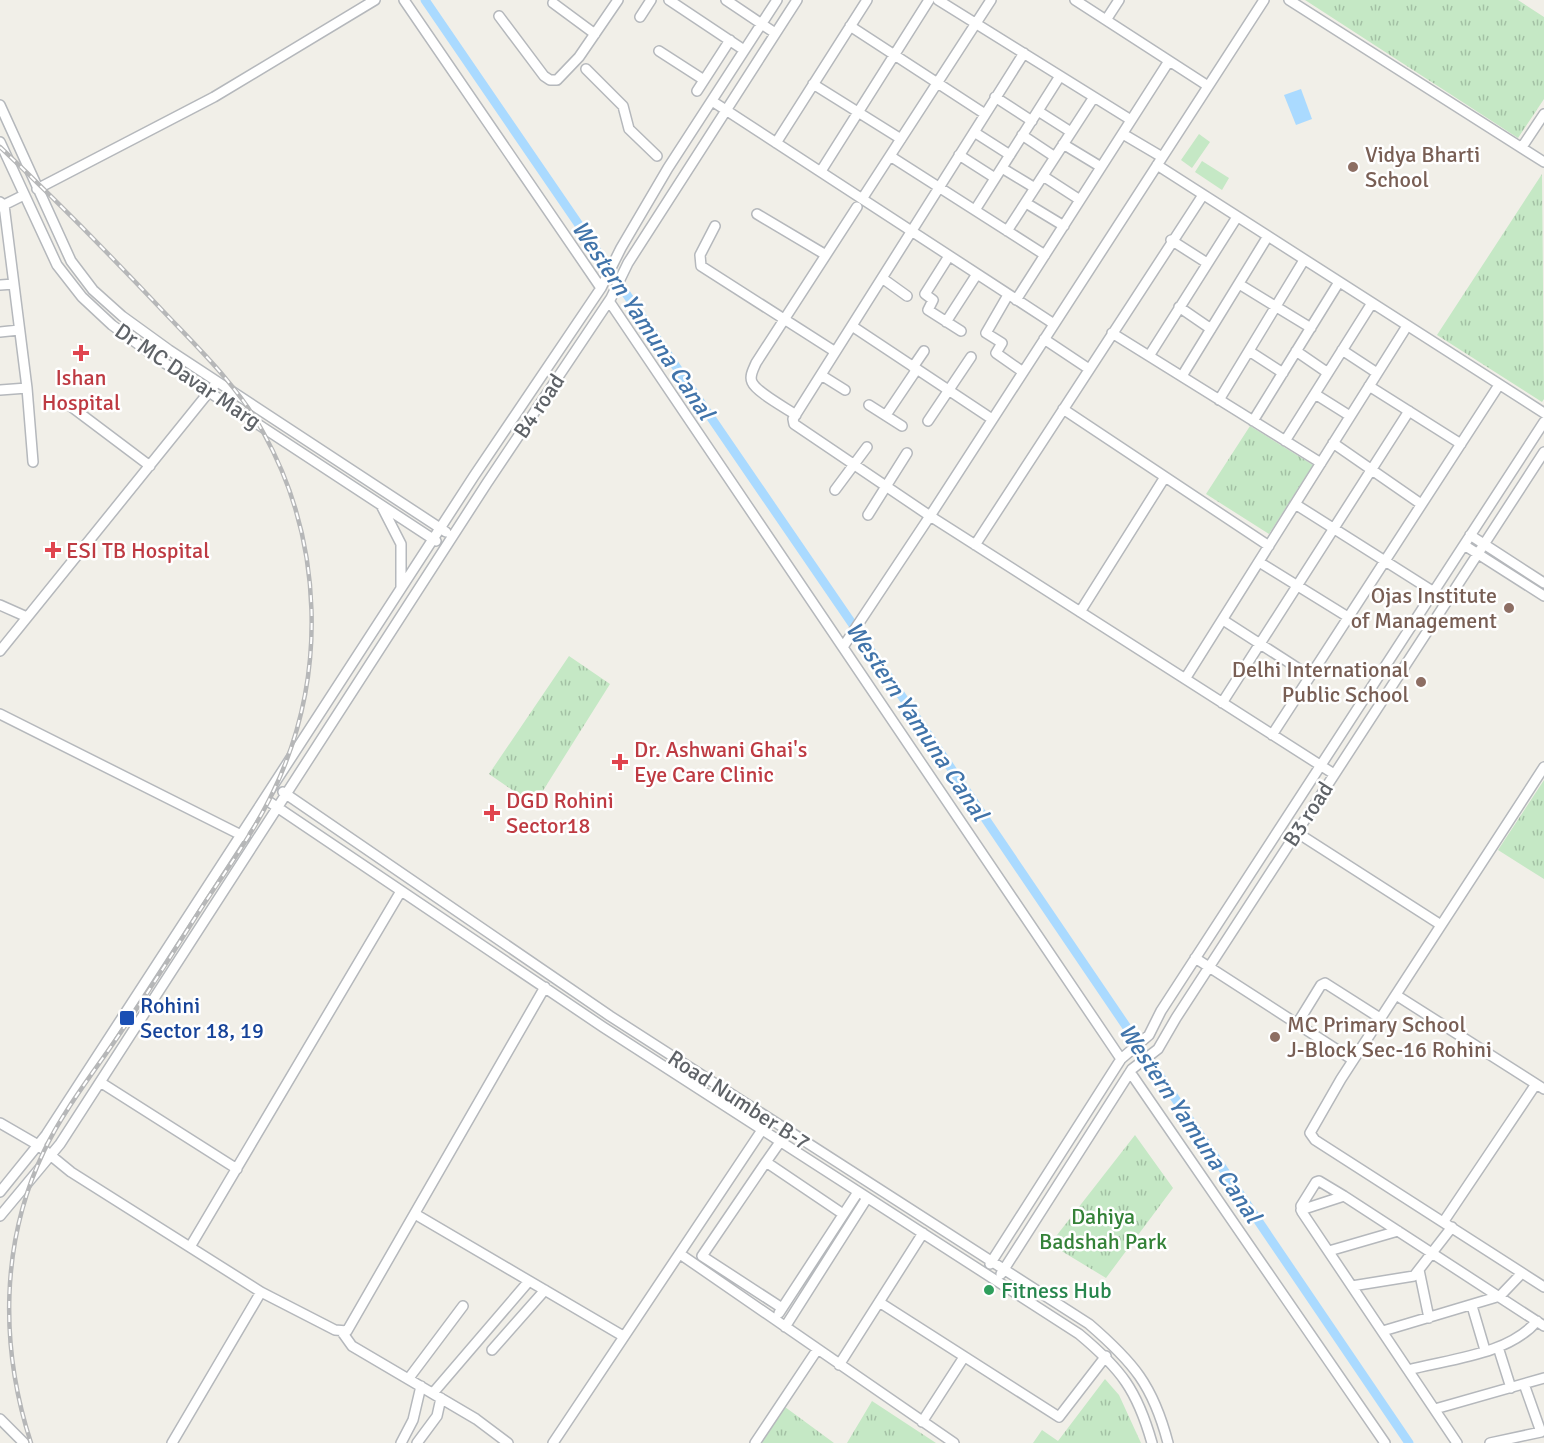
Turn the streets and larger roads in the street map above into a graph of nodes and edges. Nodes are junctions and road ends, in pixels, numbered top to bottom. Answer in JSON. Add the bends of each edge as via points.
{"nodes":[{"id":1,"x":375,"y":0,"type":"edge"},
{"id":2,"x":404,"y":0,"type":"edge"},
{"id":3,"x":618,"y":0,"type":"edge"},
{"id":4,"x":651,"y":0,"type":"edge"},
{"id":5,"x":669,"y":0,"type":"edge"},
{"id":6,"x":726,"y":0,"type":"edge"},
{"id":7,"x":777,"y":0,"type":"edge"},
{"id":8,"x":797,"y":0,"type":"edge"},
{"id":9,"x":867,"y":0,"type":"edge"},
{"id":10,"x":929,"y":0,"type":"edge"},
{"id":11,"x":938,"y":0,"type":"edge"},
{"id":12,"x":991,"y":0,"type":"edge"},
{"id":13,"x":1075,"y":0,"type":"edge"},
{"id":14,"x":1119,"y":0,"type":"edge"},
{"id":15,"x":1264,"y":0,"type":"edge"},
{"id":16,"x":1289,"y":0,"type":"edge"},
{"id":17,"x":553,"y":3,"type":"dead end"},
{"id":18,"x":499,"y":16,"type":"dead end"},
{"id":19,"x":640,"y":17,"type":"dead end"},
{"id":20,"x":1106,"y":20,"type":"junction"},
{"id":21,"x":976,"y":23,"type":"junction"},
{"id":22,"x":761,"y":24,"type":"junction"},
{"id":23,"x":850,"y":26,"type":"junction"},
{"id":24,"x":775,"y":33,"type":"junction"},
{"id":25,"x":596,"y":34,"type":"junction"},
{"id":26,"x":730,"y":40,"type":"junction"},
{"id":27,"x":744,"y":50,"type":"junction"},
{"id":28,"x":659,"y":51,"type":"dead end"},
{"id":29,"x":1024,"y":53,"type":"junction"},
{"id":30,"x":896,"y":56,"type":"junction"},
{"id":31,"x":1169,"y":61,"type":"junction"},
{"id":32,"x":586,"y":69,"type":"dead end"},
{"id":33,"x":1060,"y":76,"type":"junction"},
{"id":34,"x":704,"y":80,"type":"junction"},
{"id":35,"x":813,"y":84,"type":"junction"},
{"id":36,"x":939,"y":84,"type":"junction"},
{"id":37,"x":1208,"y":86,"type":"junction"},
{"id":38,"x":697,"y":91,"type":"dead end"},
{"id":39,"x":1094,"y":97,"type":"junction"},
{"id":40,"x":996,"y":98,"type":"junction"},
{"id":41,"x":712,"y":101,"type":"junction"},
{"id":42,"x":0,"y":105,"type":"edge"},
{"id":43,"x":725,"y":110,"type":"junction"},
{"id":44,"x":1038,"y":111,"type":"junction"},
{"id":45,"x":858,"y":112,"type":"junction"},
{"id":46,"x":985,"y":114,"type":"junction"},
{"id":47,"x":1544,"y":114,"type":"edge"},
{"id":48,"x":1131,"y":120,"type":"junction"},
{"id":49,"x":1032,"y":121,"type":"junction"},
{"id":50,"x":1541,"y":125,"type":"edge"},
{"id":51,"x":974,"y":132,"type":"junction"},
{"id":52,"x":1071,"y":132,"type":"junction"},
{"id":53,"x":1124,"y":134,"type":"junction"},
{"id":54,"x":1023,"y":135,"type":"junction"},
{"id":55,"x":901,"y":139,"type":"junction"},
{"id":56,"x":0,"y":142,"type":"edge"},
{"id":57,"x":776,"y":143,"type":"junction"},
{"id":58,"x":1064,"y":144,"type":"junction"},
{"id":59,"x":1521,"y":147,"type":"junction"},
{"id":60,"x":959,"y":155,"type":"junction"},
{"id":61,"x":1010,"y":155,"type":"junction"},
{"id":62,"x":657,"y":156,"type":"dead end"},
{"id":63,"x":890,"y":156,"type":"junction"},
{"id":64,"x":1055,"y":157,"type":"junction"},
{"id":65,"x":1159,"y":161,"type":"junction"},
{"id":66,"x":1544,"y":162,"type":"edge"},
{"id":67,"x":1101,"y":167,"type":"junction"},
{"id":68,"x":1002,"y":168,"type":"junction"},
{"id":69,"x":821,"y":171,"type":"junction"},
{"id":70,"x":1043,"y":176,"type":"junction"},
{"id":71,"x":995,"y":178,"type":"junction"},
{"id":72,"x":939,"y":187,"type":"junction"},
{"id":73,"x":37,"y":189,"type":"junction"},
{"id":74,"x":1035,"y":189,"type":"junction"},
{"id":75,"x":24,"y":195,"type":"junction"},
{"id":76,"x":1203,"y":195,"type":"junction"},
{"id":77,"x":1080,"y":200,"type":"junction"},
{"id":78,"x":859,"y":203,"type":"junction"},
{"id":79,"x":1026,"y":203,"type":"junction"},
{"id":80,"x":1,"y":204,"type":"edge"},
{"id":81,"x":975,"y":210,"type":"junction"},
{"id":82,"x":758,"y":214,"type":"dead end"},
{"id":83,"x":1237,"y":217,"type":"junction"},
{"id":84,"x":715,"y":226,"type":"dead end"},
{"id":85,"x":1064,"y":226,"type":"junction"},
{"id":86,"x":911,"y":231,"type":"junction"},
{"id":87,"x":1007,"y":231,"type":"junction"},
{"id":88,"x":1268,"y":236,"type":"junction"},
{"id":89,"x":1171,"y":240,"type":"junction"},
{"id":90,"x":826,"y":255,"type":"junction"},
{"id":91,"x":1045,"y":255,"type":"junction"},
{"id":92,"x":949,"y":256,"type":"junction"},
{"id":93,"x":1304,"y":260,"type":"junction"},
{"id":94,"x":1207,"y":263,"type":"junction"},
{"id":95,"x":977,"y":274,"type":"junction"},
{"id":96,"x":882,"y":278,"type":"junction"},
{"id":97,"x":1339,"y":282,"type":"junction"},
{"id":98,"x":14,"y":284,"type":"junction"},
{"id":99,"x":1239,"y":284,"type":"junction"},
{"id":100,"x":0,"y":285,"type":"edge"},
{"id":101,"x":603,"y":285,"type":"junction"},
{"id":102,"x":907,"y":296,"type":"dead end"},
{"id":103,"x":1012,"y":297,"type":"junction"},
{"id":104,"x":610,"y":300,"type":"junction"},
{"id":105,"x":1372,"y":303,"type":"junction"},
{"id":106,"x":1276,"y":307,"type":"junction"},
{"id":107,"x":1179,"y":308,"type":"junction"},
{"id":108,"x":785,"y":320,"type":"junction"},
{"id":109,"x":946,"y":322,"type":"junction"},
{"id":110,"x":1054,"y":324,"type":"junction"},
{"id":111,"x":852,"y":326,"type":"junction"},
{"id":112,"x":1407,"y":326,"type":"junction"},
{"id":113,"x":1311,"y":328,"type":"junction"},
{"id":114,"x":1211,"y":329,"type":"junction"},
{"id":115,"x":18,"y":330,"type":"junction"},
{"id":116,"x":961,"y":331,"type":"dead end"},
{"id":117,"x":0,"y":332,"type":"edge"},
{"id":118,"x":1112,"y":333,"type":"junction"},
{"id":119,"x":1044,"y":339,"type":"junction"},
{"id":120,"x":1342,"y":350,"type":"junction"},
{"id":121,"x":834,"y":351,"type":"junction"},
{"id":122,"x":924,"y":351,"type":"dead end"},
{"id":123,"x":1249,"y":351,"type":"junction"},
{"id":124,"x":1296,"y":351,"type":"junction"},
{"id":125,"x":1149,"y":356,"type":"junction"},
{"id":126,"x":971,"y":357,"type":"dead end"},
{"id":127,"x":915,"y":368,"type":"junction"},
{"id":128,"x":1089,"y":369,"type":"junction"},
{"id":129,"x":1023,"y":372,"type":"junction"},
{"id":130,"x":1283,"y":373,"type":"junction"},
{"id":131,"x":1328,"y":373,"type":"junction"},
{"id":132,"x":1377,"y":373,"type":"junction"},
{"id":133,"x":821,"y":375,"type":"junction"},
{"id":134,"x":1182,"y":376,"type":"junction"},
{"id":135,"x":217,"y":382,"type":"junction"},
{"id":136,"x":1499,"y":385,"type":"junction"},
{"id":137,"x":1369,"y":386,"type":"junction"},
{"id":138,"x":27,"y":388,"type":"junction"},
{"id":139,"x":0,"y":390,"type":"edge"},
{"id":140,"x":845,"y":390,"type":"dead end"},
{"id":141,"x":949,"y":390,"type":"junction"},
{"id":142,"x":209,"y":392,"type":"junction"},
{"id":143,"x":1315,"y":394,"type":"junction"},
{"id":144,"x":1219,"y":400,"type":"junction"},
{"id":145,"x":69,"y":405,"type":"dead end"},
{"id":146,"x":869,"y":405,"type":"dead end"},
{"id":147,"x":1063,"y":409,"type":"junction"},
{"id":148,"x":1409,"y":411,"type":"junction"},
{"id":149,"x":1544,"y":414,"type":"edge"},
{"id":150,"x":796,"y":415,"type":"junction"},
{"id":151,"x":886,"y":415,"type":"junction"},
{"id":152,"x":1350,"y":416,"type":"junction"},
{"id":153,"x":992,"y":419,"type":"junction"},
{"id":154,"x":928,"y":421,"type":"dead end"},
{"id":155,"x":1253,"y":421,"type":"junction"},
{"id":156,"x":1544,"y":422,"type":"edge"},
{"id":157,"x":902,"y":426,"type":"dead end"},
{"id":158,"x":1285,"y":441,"type":"junction"},
{"id":159,"x":1334,"y":443,"type":"junction"},
{"id":160,"x":1461,"y":444,"type":"junction"},
{"id":161,"x":867,"y":447,"type":"dead end"},
{"id":162,"x":1544,"y":452,"type":"edge"},
{"id":163,"x":907,"y":453,"type":"dead end"},
{"id":164,"x":33,"y":462,"type":"dead end"},
{"id":165,"x":1321,"y":463,"type":"junction"},
{"id":166,"x":150,"y":465,"type":"junction"},
{"id":167,"x":854,"y":465,"type":"junction"},
{"id":168,"x":1371,"y":469,"type":"junction"},
{"id":169,"x":1165,"y":477,"type":"junction"},
{"id":170,"x":886,"y":486,"type":"junction"},
{"id":171,"x":835,"y":490,"type":"dead end"},
{"id":172,"x":380,"y":504,"type":"junction"},
{"id":173,"x":1295,"y":504,"type":"junction"},
{"id":174,"x":1421,"y":504,"type":"junction"},
{"id":175,"x":868,"y":515,"type":"dead end"},
{"id":176,"x":930,"y":516,"type":"junction"},
{"id":177,"x":441,"y":528,"type":"junction"},
{"id":178,"x":1333,"y":529,"type":"junction"},
{"id":179,"x":1470,"y":535,"type":"junction"},
{"id":180,"x":452,"y":537,"type":"junction"},
{"id":181,"x":434,"y":539,"type":"junction"},
{"id":182,"x":1484,"y":544,"type":"junction"},
{"id":183,"x":975,"y":545,"type":"junction"},
{"id":184,"x":1464,"y":545,"type":"junction"},
{"id":185,"x":1269,"y":546,"type":"junction"},
{"id":186,"x":445,"y":548,"type":"junction"},
{"id":187,"x":1478,"y":553,"type":"junction"},
{"id":188,"x":1385,"y":561,"type":"junction"},
{"id":189,"x":1259,"y":562,"type":"junction"},
{"id":190,"x":1544,"y":583,"type":"edge"},
{"id":191,"x":1297,"y":586,"type":"junction"},
{"id":192,"x":401,"y":589,"type":"junction"},
{"id":193,"x":1434,"y":592,"type":"junction"},
{"id":194,"x":1544,"y":596,"type":"edge"},
{"id":195,"x":0,"y":605,"type":"edge"},
{"id":196,"x":1080,"y":612,"type":"junction"},
{"id":197,"x":27,"y":617,"type":"junction"},
{"id":198,"x":1348,"y":617,"type":"junction"},
{"id":199,"x":1222,"y":620,"type":"junction"},
{"id":200,"x":845,"y":643,"type":"junction"},
{"id":201,"x":1259,"y":643,"type":"junction"},
{"id":202,"x":0,"y":651,"type":"edge"},
{"id":203,"x":1310,"y":676,"type":"junction"},
{"id":204,"x":343,"y":679,"type":"junction"},
{"id":205,"x":1185,"y":679,"type":"junction"},
{"id":206,"x":356,"y":687,"type":"junction"},
{"id":207,"x":1222,"y":703,"type":"junction"},
{"id":208,"x":0,"y":714,"type":"edge"},
{"id":209,"x":1272,"y":735,"type":"junction"},
{"id":210,"x":1320,"y":766,"type":"junction"},
{"id":211,"x":1544,"y":767,"type":"edge"},
{"id":212,"x":1334,"y":774,"type":"junction"},
{"id":213,"x":274,"y":785,"type":"junction"},
{"id":214,"x":286,"y":794,"type":"junction"},
{"id":215,"x":265,"y":799,"type":"junction"},
{"id":216,"x":277,"y":808,"type":"junction"},
{"id":217,"x":1296,"y":832,"type":"junction"},
{"id":218,"x":242,"y":835,"type":"junction"},
{"id":219,"x":255,"y":843,"type":"junction"},
{"id":220,"x":401,"y":891,"type":"junction"},
{"id":221,"x":1441,"y":925,"type":"junction"},
{"id":222,"x":1196,"y":958,"type":"junction"},
{"id":223,"x":1209,"y":967,"type":"junction"},
{"id":224,"x":545,"y":987,"type":"junction"},
{"id":225,"x":1396,"y":995,"type":"junction"},
{"id":226,"x":610,"y":1016,"type":"junction"},
{"id":227,"x":1380,"y":1018,"type":"junction"},
{"id":228,"x":1297,"y":1024,"type":"junction"},
{"id":229,"x":603,"y":1027,"type":"junction"},
{"id":230,"x":1123,"y":1056,"type":"junction"},
{"id":231,"x":1353,"y":1060,"type":"junction"},
{"id":232,"x":1131,"y":1070,"type":"junction"},
{"id":233,"x":100,"y":1082,"type":"junction"},
{"id":234,"x":1540,"y":1087,"type":"edge"},
{"id":235,"x":0,"y":1123,"type":"edge"},
{"id":236,"x":775,"y":1123,"type":"junction"},
{"id":237,"x":762,"y":1130,"type":"junction"},
{"id":238,"x":780,"y":1142,"type":"junction"},
{"id":239,"x":38,"y":1145,"type":"junction"},
{"id":240,"x":51,"y":1154,"type":"junction"},
{"id":241,"x":766,"y":1162,"type":"junction"},
{"id":242,"x":237,"y":1169,"type":"junction"},
{"id":243,"x":0,"y":1192,"type":"edge"},
{"id":244,"x":858,"y":1192,"type":"junction"},
{"id":245,"x":1344,"y":1196,"type":"junction"},
{"id":246,"x":717,"y":1198,"type":"junction"},
{"id":247,"x":867,"y":1198,"type":"junction"},
{"id":248,"x":734,"y":1210,"type":"junction"},
{"id":249,"x":1301,"y":1210,"type":"junction"},
{"id":250,"x":415,"y":1214,"type":"junction"},
{"id":251,"x":843,"y":1214,"type":"junction"},
{"id":252,"x":0,"y":1216,"type":"edge"},
{"id":253,"x":1448,"y":1224,"type":"junction"},
{"id":254,"x":1398,"y":1231,"type":"junction"},
{"id":255,"x":922,"y":1233,"type":"junction"},
{"id":256,"x":190,"y":1246,"type":"junction"},
{"id":257,"x":1329,"y":1251,"type":"junction"},
{"id":258,"x":1432,"y":1253,"type":"junction"},
{"id":259,"x":680,"y":1254,"type":"junction"},
{"id":260,"x":992,"y":1261,"type":"junction"},
{"id":261,"x":1004,"y":1269,"type":"junction"},
{"id":262,"x":1419,"y":1270,"type":"junction"},
{"id":263,"x":985,"y":1271,"type":"junction"},
{"id":264,"x":1522,"y":1273,"type":"junction"},
{"id":265,"x":998,"y":1279,"type":"junction"},
{"id":266,"x":529,"y":1281,"type":"junction"},
{"id":267,"x":1352,"y":1286,"type":"junction"},
{"id":268,"x":1544,"y":1287,"type":"edge"},
{"id":269,"x":545,"y":1290,"type":"junction"},
{"id":270,"x":261,"y":1292,"type":"junction"},
{"id":271,"x":1500,"y":1296,"type":"junction"},
{"id":272,"x":879,"y":1302,"type":"junction"},
{"id":273,"x":463,"y":1306,"type":"dead end"},
{"id":274,"x":1472,"y":1306,"type":"junction"},
{"id":275,"x":782,"y":1308,"type":"junction"},
{"id":276,"x":1429,"y":1318,"type":"junction"},
{"id":277,"x":774,"y":1320,"type":"junction"},
{"id":278,"x":1541,"y":1323,"type":"edge"},
{"id":279,"x":785,"y":1327,"type":"junction"},
{"id":280,"x":1383,"y":1331,"type":"junction"},
{"id":281,"x":342,"y":1332,"type":"junction"},
{"id":282,"x":623,"y":1336,"type":"junction"},
{"id":283,"x":1498,"y":1347,"type":"junction"},
{"id":284,"x":492,"y":1350,"type":"dead end"},
{"id":285,"x":817,"y":1350,"type":"junction"},
{"id":286,"x":1485,"y":1350,"type":"junction"},
{"id":287,"x":1106,"y":1356,"type":"junction"},
{"id":288,"x":964,"y":1357,"type":"junction"},
{"id":289,"x":839,"y":1365,"type":"junction"},
{"id":290,"x":1408,"y":1370,"type":"junction"},
{"id":291,"x":409,"y":1378,"type":"junction"},
{"id":292,"x":1544,"y":1378,"type":"edge"},
{"id":293,"x":1524,"y":1384,"type":"junction"},
{"id":294,"x":421,"y":1386,"type":"junction"},
{"id":295,"x":1511,"y":1388,"type":"junction"},
{"id":296,"x":437,"y":1396,"type":"junction"},
{"id":297,"x":1435,"y":1409,"type":"junction"},
{"id":298,"x":0,"y":1419,"type":"edge"},
{"id":299,"x":922,"y":1422,"type":"junction"},
{"id":300,"x":1542,"y":1424,"type":"edge"},
{"id":301,"x":24,"y":1443,"type":"edge"},
{"id":302,"x":172,"y":1443,"type":"edge"},
{"id":303,"x":401,"y":1443,"type":"edge"},
{"id":304,"x":417,"y":1443,"type":"edge"},
{"id":305,"x":508,"y":1443,"type":"edge"},
{"id":306,"x":554,"y":1443,"type":"edge"},
{"id":307,"x":755,"y":1443,"type":"edge"},
{"id":308,"x":954,"y":1443,"type":"edge"},
{"id":309,"x":1152,"y":1443,"type":"edge"},
{"id":310,"x":1168,"y":1443,"type":"edge"},
{"id":311,"x":1385,"y":1443,"type":"edge"},
{"id":312,"x":1457,"y":1443,"type":"edge"},
{"id":313,"x":1490,"y":1443,"type":"edge"}],
"edges":[{"from":1,"to":73,"type":"street","via":[[214,97]]},
{"from":2,"to":101,"type":"street"},
{"from":3,"to":25,"type":"street"},
{"from":4,"to":19,"type":"street"},
{"from":5,"to":26,"type":"street"},
{"from":6,"to":22,"type":"street"},
{"from":7,"to":22,"type":"street","name":"B4 road"},
{"from":8,"to":24,"type":"street","name":"B4 road"},
{"from":9,"to":23,"type":"street"},
{"from":10,"to":30,"type":"street"},
{"from":11,"to":21,"type":"street"},
{"from":12,"to":21,"type":"street"},
{"from":13,"to":20,"type":"street"},
{"from":14,"to":20,"type":"street"},
{"from":15,"to":37,"type":"street"},
{"from":16,"to":59,"type":"street"},
{"from":17,"to":25,"type":"street"},
{"from":18,"to":25,"type":"street","via":[[550,80],[563,77]]},
{"from":20,"to":31,"type":"street"},
{"from":21,"to":29,"type":"street"},
{"from":21,"to":36,"type":"street"},
{"from":22,"to":24,"type":"street"},
{"from":22,"to":27,"type":"street","name":"B4 road"},
{"from":23,"to":30,"type":"street"},
{"from":23,"to":35,"type":"street"},
{"from":24,"to":43,"type":"street","name":"B4 road"},
{"from":26,"to":27,"type":"street"},
{"from":26,"to":34,"type":"street"},
{"from":27,"to":41,"type":"street","name":"B4 road"},
{"from":28,"to":34,"type":"street"},
{"from":29,"to":33,"type":"street"},
{"from":29,"to":40,"type":"street"},
{"from":30,"to":36,"type":"street"},
{"from":30,"to":45,"type":"street"},
{"from":31,"to":37,"type":"street"},
{"from":31,"to":48,"type":"street"},
{"from":32,"to":62,"type":"street","via":[[623,106],[629,129]]},
{"from":33,"to":39,"type":"street"},
{"from":33,"to":44,"type":"street"},
{"from":34,"to":38,"type":"street"},
{"from":35,"to":45,"type":"street"},
{"from":35,"to":57,"type":"street"},
{"from":36,"to":46,"type":"street"},
{"from":36,"to":55,"type":"street"},
{"from":37,"to":65,"type":"street"},
{"from":39,"to":48,"type":"street"},
{"from":39,"to":52,"type":"street"},
{"from":40,"to":46,"type":"street"},
{"from":40,"to":49,"type":"street"},
{"from":41,"to":43,"type":"street"},
{"from":41,"to":101,"type":"street","name":"B4 road","via":[[621,248]]},
{"from":42,"to":73,"type":"street"},
{"from":43,"to":57,"type":"street"},
{"from":43,"to":104,"type":"street","name":"B4 road","via":[[628,263]]},
{"from":44,"to":49,"type":"street"},
{"from":44,"to":52,"type":"street"},
{"from":45,"to":55,"type":"street"},
{"from":45,"to":69,"type":"street"},
{"from":46,"to":51,"type":"street"},
{"from":47,"to":50,"type":"street"},
{"from":48,"to":53,"type":"street"},
{"from":49,"to":54,"type":"street"},
{"from":50,"to":59,"type":"street"},
{"from":51,"to":60,"type":"street"},
{"from":51,"to":61,"type":"street"},
{"from":52,"to":58,"type":"street"},
{"from":53,"to":65,"type":"street"},
{"from":53,"to":67,"type":"street"},
{"from":54,"to":61,"type":"street"},
{"from":54,"to":64,"type":"street"},
{"from":55,"to":63,"type":"street"},
{"from":56,"to":75,"type":"street","name":"Dr MC Davar Marg"},
{"from":57,"to":69,"type":"street"},
{"from":58,"to":64,"type":"street"},
{"from":58,"to":67,"type":"street"},
{"from":59,"to":66,"type":"street"},
{"from":60,"to":71,"type":"street"},
{"from":60,"to":72,"type":"street"},
{"from":61,"to":68,"type":"street"},
{"from":63,"to":72,"type":"street"},
{"from":63,"to":78,"type":"street"},
{"from":64,"to":70,"type":"street"},
{"from":65,"to":76,"type":"street"},
{"from":65,"to":110,"type":"street"},
{"from":67,"to":77,"type":"street"},
{"from":68,"to":71,"type":"street"},
{"from":68,"to":74,"type":"street"},
{"from":69,"to":78,"type":"street"},
{"from":70,"to":74,"type":"street"},
{"from":70,"to":77,"type":"street"},
{"from":71,"to":81,"type":"street"},
{"from":72,"to":81,"type":"street"},
{"from":72,"to":86,"type":"street"},
{"from":73,"to":135,"type":"street","via":[[71,261],[93,290],[140,329]]},
{"from":74,"to":79,"type":"street"},
{"from":75,"to":80,"type":"street"},
{"from":75,"to":142,"type":"street","name":"Dr MC Davar Marg","via":[[57,265],[82,297],[112,325]]},
{"from":76,"to":83,"type":"street"},
{"from":76,"to":89,"type":"street"},
{"from":77,"to":85,"type":"street"},
{"from":78,"to":86,"type":"street"},
{"from":78,"to":90,"type":"street"},
{"from":79,"to":85,"type":"street"},
{"from":79,"to":87,"type":"street"},
{"from":80,"to":98,"type":"street"},
{"from":81,"to":87,"type":"street"},
{"from":82,"to":90,"type":"street"},
{"from":83,"to":88,"type":"street"},
{"from":83,"to":94,"type":"street"},
{"from":84,"to":108,"type":"street","via":[[700,255],[701,266]]},
{"from":85,"to":91,"type":"street"},
{"from":86,"to":92,"type":"street"},
{"from":86,"to":96,"type":"street"},
{"from":87,"to":91,"type":"street"},
{"from":88,"to":93,"type":"street"},
{"from":88,"to":99,"type":"street"},
{"from":89,"to":94,"type":"street"},
{"from":89,"to":118,"type":"street"},
{"from":90,"to":108,"type":"street"},
{"from":91,"to":103,"type":"street"},
{"from":92,"to":95,"type":"street"},
{"from":92,"to":109,"type":"street","via":[[925,294],[933,300],[928,310]]},
{"from":93,"to":97,"type":"street"},
{"from":93,"to":106,"type":"street"},
{"from":94,"to":107,"type":"street"},
{"from":95,"to":103,"type":"street"},
{"from":95,"to":109,"type":"street"},
{"from":96,"to":102,"type":"street"},
{"from":96,"to":111,"type":"street"},
{"from":97,"to":105,"type":"street"},
{"from":97,"to":113,"type":"street"},
{"from":98,"to":100,"type":"street"},
{"from":98,"to":115,"type":"street"},
{"from":99,"to":106,"type":"street"},
{"from":99,"to":114,"type":"street"},
{"from":101,"to":177,"type":"street","name":"B4 road"},
{"from":103,"to":110,"type":"street"},
{"from":103,"to":129,"type":"street","via":[[986,333],[1002,343],[996,353]]},
{"from":104,"to":180,"type":"street","name":"B4 road"},
{"from":104,"to":200,"type":"street"},
{"from":105,"to":112,"type":"street"},
{"from":105,"to":120,"type":"street"},
{"from":106,"to":113,"type":"street"},
{"from":106,"to":123,"type":"street"},
{"from":107,"to":114,"type":"street"},
{"from":107,"to":125,"type":"street"},
{"from":108,"to":121,"type":"street"},
{"from":108,"to":150,"type":"street","via":[[756,363],[752,381]]},
{"from":109,"to":116,"type":"street"},
{"from":110,"to":119,"type":"street"},
{"from":111,"to":121,"type":"street"},
{"from":111,"to":127,"type":"street"},
{"from":112,"to":132,"type":"street"},
{"from":112,"to":136,"type":"street"},
{"from":113,"to":124,"type":"street"},
{"from":114,"to":134,"type":"street"},
{"from":115,"to":117,"type":"street"},
{"from":115,"to":138,"type":"street"},
{"from":118,"to":125,"type":"street"},
{"from":118,"to":128,"type":"street"},
{"from":119,"to":128,"type":"street"},
{"from":119,"to":129,"type":"street"},
{"from":120,"to":131,"type":"street"},
{"from":120,"to":132,"type":"street"},
{"from":121,"to":133,"type":"street"},
{"from":122,"to":127,"type":"street"},
{"from":123,"to":130,"type":"street"},
{"from":123,"to":144,"type":"street"},
{"from":124,"to":130,"type":"street"},
{"from":124,"to":131,"type":"street"},
{"from":125,"to":134,"type":"street"},
{"from":126,"to":141,"type":"street"},
{"from":127,"to":141,"type":"street"},
{"from":127,"to":151,"type":"street"},
{"from":128,"to":147,"type":"street"},
{"from":129,"to":153,"type":"street"},
{"from":130,"to":155,"type":"street"},
{"from":131,"to":143,"type":"street"},
{"from":132,"to":137,"type":"street"},
{"from":133,"to":140,"type":"street"},
{"from":133,"to":150,"type":"street"},
{"from":134,"to":144,"type":"street"},
{"from":135,"to":142,"type":"street"},
{"from":135,"to":177,"type":"street"},
{"from":136,"to":149,"type":"street"},
{"from":136,"to":160,"type":"street"},
{"from":137,"to":148,"type":"street"},
{"from":137,"to":152,"type":"street"},
{"from":138,"to":139,"type":"street"},
{"from":138,"to":164,"type":"street"},
{"from":141,"to":153,"type":"street"},
{"from":141,"to":154,"type":"street"},
{"from":142,"to":166,"type":"street"},
{"from":142,"to":172,"type":"street","name":"Dr MC Davar Marg"},
{"from":143,"to":152,"type":"street"},
{"from":143,"to":158,"type":"street"},
{"from":144,"to":155,"type":"street"},
{"from":145,"to":166,"type":"street"},
{"from":146,"to":151,"type":"street"},
{"from":147,"to":169,"type":"street"},
{"from":147,"to":183,"type":"street"},
{"from":148,"to":160,"type":"street"},
{"from":148,"to":168,"type":"street"},
{"from":150,"to":167,"type":"street","via":[[794,424]]},
{"from":151,"to":157,"type":"street"},
{"from":152,"to":159,"type":"street"},
{"from":153,"to":176,"type":"street"},
{"from":155,"to":158,"type":"street"},
{"from":156,"to":179,"type":"street","name":"B3 road"},
{"from":158,"to":165,"type":"street"},
{"from":159,"to":165,"type":"street"},
{"from":159,"to":168,"type":"street"},
{"from":160,"to":174,"type":"street"},
{"from":161,"to":167,"type":"street"},
{"from":162,"to":182,"type":"street","name":"B3 road"},
{"from":163,"to":170,"type":"street"},
{"from":165,"to":173,"type":"street"},
{"from":166,"to":197,"type":"street"},
{"from":167,"to":170,"type":"street"},
{"from":167,"to":171,"type":"street"},
{"from":168,"to":174,"type":"street"},
{"from":168,"to":178,"type":"street"},
{"from":169,"to":185,"type":"street"},
{"from":169,"to":196,"type":"street"},
{"from":170,"to":175,"type":"street"},
{"from":170,"to":176,"type":"street"},
{"from":172,"to":181,"type":"street","name":"Dr MC Davar Marg"},
{"from":172,"to":192,"type":"street","via":[[401,544]]},
{"from":173,"to":178,"type":"street"},
{"from":173,"to":185,"type":"street"},
{"from":174,"to":188,"type":"street"},
{"from":176,"to":183,"type":"street"},
{"from":176,"to":200,"type":"street"},
{"from":177,"to":180,"type":"street"},
{"from":177,"to":181,"type":"street","name":"B4 road"},
{"from":178,"to":188,"type":"street"},
{"from":178,"to":191,"type":"street"},
{"from":179,"to":182,"type":"street"},
{"from":179,"to":184,"type":"street","name":"B3 road"},
{"from":180,"to":186,"type":"street","name":"B4 road"},
{"from":181,"to":186,"type":"street","name":"Dr MC Davar Marg"},
{"from":181,"to":192,"type":"street","name":"B4 road"},
{"from":182,"to":187,"type":"street","name":"B3 road"},
{"from":182,"to":190,"type":"street"},
{"from":183,"to":196,"type":"street"},
{"from":184,"to":187,"type":"street"},
{"from":184,"to":193,"type":"street","name":"B3 road"},
{"from":185,"to":189,"type":"street"},
{"from":186,"to":206,"type":"street","name":"B4 road"},
{"from":187,"to":194,"type":"street"},
{"from":187,"to":212,"type":"street","name":"B3 road"},
{"from":188,"to":193,"type":"street"},
{"from":188,"to":198,"type":"street"},
{"from":189,"to":191,"type":"street"},
{"from":189,"to":199,"type":"street"},
{"from":191,"to":198,"type":"street"},
{"from":191,"to":201,"type":"street"},
{"from":192,"to":204,"type":"street","name":"B4 road"},
{"from":193,"to":210,"type":"street","name":"B3 road"},
{"from":195,"to":197,"type":"street"},
{"from":196,"to":205,"type":"street"},
{"from":197,"to":202,"type":"street"},
{"from":198,"to":203,"type":"street"},
{"from":199,"to":201,"type":"street"},
{"from":199,"to":205,"type":"street"},
{"from":200,"to":230,"type":"street"},
{"from":201,"to":203,"type":"street"},
{"from":201,"to":207,"type":"street"},
{"from":203,"to":209,"type":"street"},
{"from":204,"to":206,"type":"street"},
{"from":204,"to":213,"type":"street","name":"B4 road"},
{"from":205,"to":207,"type":"street"},
{"from":206,"to":214,"type":"street","name":"B4 road"},
{"from":207,"to":209,"type":"street"},
{"from":208,"to":218,"type":"street"},
{"from":209,"to":210,"type":"street"},
{"from":210,"to":212,"type":"street"},
{"from":210,"to":222,"type":"street","name":"B3 road"},
{"from":211,"to":221,"type":"street"},
{"from":212,"to":217,"type":"street","name":"B3 road"},
{"from":213,"to":214,"type":"street","name":"Road Number B-7"},
{"from":213,"to":215,"type":"street","name":"B4 road"},
{"from":214,"to":216,"type":"street","name":"B4 road"},
{"from":214,"to":226,"type":"street","name":"Road Number B-7"},
{"from":215,"to":216,"type":"street","name":"Road Number B-7"},
{"from":215,"to":218,"type":"street","name":"B4 road"},
{"from":216,"to":219,"type":"street","name":"B4 road"},
{"from":216,"to":220,"type":"street","name":"Road Number B-7"},
{"from":217,"to":221,"type":"street"},
{"from":217,"to":223,"type":"street","name":"B3 road"},
{"from":218,"to":219,"type":"street"},
{"from":218,"to":239,"type":"street","name":"B4 road"},
{"from":219,"to":233,"type":"street","name":"B4 road"},
{"from":220,"to":224,"type":"street","name":"Road Number B-7"},
{"from":220,"to":242,"type":"street"},
{"from":221,"to":225,"type":"street"},
{"from":222,"to":223,"type":"street"},
{"from":222,"to":230,"type":"street","name":"B3 road","via":[[1149,1035]]},
{"from":223,"to":228,"type":"street"},
{"from":223,"to":232,"type":"street","name":"B3 road","via":[[1158,1049]]},
{"from":224,"to":229,"type":"street","name":"Road Number B-7"},
{"from":224,"to":250,"type":"street"},
{"from":225,"to":227,"type":"street"},
{"from":225,"to":234,"type":"street"},
{"from":226,"to":229,"type":"street"},
{"from":226,"to":236,"type":"street","name":"Road Number B-7"},
{"from":227,"to":228,"type":"street","via":[[1325,983]]},
{"from":227,"to":231,"type":"street"},
{"from":228,"to":231,"type":"street"},
{"from":229,"to":237,"type":"street","name":"Road Number B-7"},
{"from":230,"to":260,"type":"street"},
{"from":231,"to":253,"type":"street","via":[[1312,1125],[1312,1137]]},
{"from":232,"to":261,"type":"street","name":"B3 road"},
{"from":232,"to":311,"type":"street"},
{"from":233,"to":240,"type":"street","name":"B4 road"},
{"from":233,"to":242,"type":"street"},
{"from":234,"to":253,"type":"street"},
{"from":235,"to":239,"type":"street"},
{"from":236,"to":237,"type":"street"},
{"from":236,"to":260,"type":"street","name":"Road Number B-7"},
{"from":237,"to":238,"type":"street","name":"Road Number B-7"},
{"from":237,"to":246,"type":"street"},
{"from":238,"to":241,"type":"street"},
{"from":238,"to":244,"type":"street","name":"Road Number B-7"},
{"from":239,"to":240,"type":"street"},
{"from":239,"to":243,"type":"street","name":"B4 road"},
{"from":240,"to":252,"type":"street","name":"B4 road"},
{"from":240,"to":256,"type":"street","via":[[71,1172]]},
{"from":241,"to":248,"type":"street"},
{"from":241,"to":251,"type":"street"},
{"from":242,"to":256,"type":"street"},
{"from":244,"to":247,"type":"street","name":"Road Number B-7"},
{"from":244,"to":251,"type":"street"},
{"from":245,"to":249,"type":"street"},
{"from":245,"to":249,"type":"street","via":[[1318,1180]]},
{"from":245,"to":254,"type":"street"},
{"from":246,"to":248,"type":"street"},
{"from":246,"to":259,"type":"street"},
{"from":247,"to":255,"type":"street","name":"Road Number B-7"},
{"from":247,"to":279,"type":"street"},
{"from":248,"to":275,"type":"street","via":[[702,1256]]},
{"from":249,"to":257,"type":"street"},
{"from":250,"to":266,"type":"street"},
{"from":250,"to":281,"type":"street","via":[[350,1328]]},
{"from":251,"to":275,"type":"street"},
{"from":253,"to":258,"type":"street"},
{"from":253,"to":264,"type":"street"},
{"from":254,"to":257,"type":"street"},
{"from":254,"to":258,"type":"street"},
{"from":255,"to":263,"type":"street","name":"Road Number B-7"},
{"from":255,"to":272,"type":"street"},
{"from":256,"to":270,"type":"street"},
{"from":257,"to":267,"type":"street"},
{"from":258,"to":262,"type":"street"},
{"from":258,"to":271,"type":"street"},
{"from":259,"to":277,"type":"street"},
{"from":259,"to":282,"type":"street"},
{"from":260,"to":261,"type":"street","name":"Road Number B-7"},
{"from":260,"to":263,"type":"street"},
{"from":261,"to":265,"type":"street","name":"B3 road"},
{"from":261,"to":310,"type":"street","name":"Road Number B-7","via":[[1089,1324],[1124,1354],[1146,1383]]},
{"from":262,"to":267,"type":"street","via":[[1408,1277]]},
{"from":262,"to":276,"type":"street"},
{"from":263,"to":265,"type":"street","name":"Road Number B-7"},
{"from":264,"to":268,"type":"street"},
{"from":264,"to":271,"type":"street"},
{"from":265,"to":287,"type":"street","name":"Road Number B-7"},
{"from":266,"to":269,"type":"street"},
{"from":266,"to":296,"type":"street"},
{"from":267,"to":280,"type":"street"},
{"from":269,"to":282,"type":"street"},
{"from":269,"to":284,"type":"street"},
{"from":270,"to":281,"type":"street"},
{"from":270,"to":302,"type":"street"},
{"from":271,"to":274,"type":"street"},
{"from":271,"to":278,"type":"street"},
{"from":272,"to":288,"type":"street"},
{"from":272,"to":289,"type":"street"},
{"from":273,"to":291,"type":"street"},
{"from":274,"to":276,"type":"street"},
{"from":274,"to":286,"type":"street"},
{"from":275,"to":277,"type":"street"},
{"from":276,"to":280,"type":"street"},
{"from":277,"to":279,"type":"street"},
{"from":278,"to":283,"type":"street"},
{"from":279,"to":285,"type":"street"},
{"from":280,"to":290,"type":"street"},
{"from":281,"to":291,"type":"street","via":[[352,1346]]},
{"from":282,"to":306,"type":"street"},
{"from":283,"to":286,"type":"street"},
{"from":283,"to":295,"type":"street"},
{"from":285,"to":289,"type":"street"},
{"from":285,"to":307,"type":"street"},
{"from":286,"to":290,"type":"street"},
{"from":287,"to":288,"type":"street","via":[[1059,1417]]},
{"from":287,"to":309,"type":"street","name":"Road Number B-7","via":[[1132,1389]]},
{"from":288,"to":299,"type":"street"},
{"from":289,"to":299,"type":"street"},
{"from":290,"to":297,"type":"street"},
{"from":291,"to":294,"type":"street"},
{"from":292,"to":293,"type":"street"},
{"from":293,"to":295,"type":"street"},
{"from":293,"to":300,"type":"street"},
{"from":294,"to":296,"type":"street"},
{"from":294,"to":303,"type":"street","via":[[413,1420]]},
{"from":295,"to":297,"type":"street"},
{"from":296,"to":304,"type":"street","via":[[437,1416]]},
{"from":296,"to":305,"type":"street"},
{"from":297,"to":312,"type":"street"},
{"from":298,"to":301,"type":"street"},
{"from":299,"to":308,"type":"street"},
{"from":300,"to":313,"type":"street","via":[[1538,1432]]}]}
